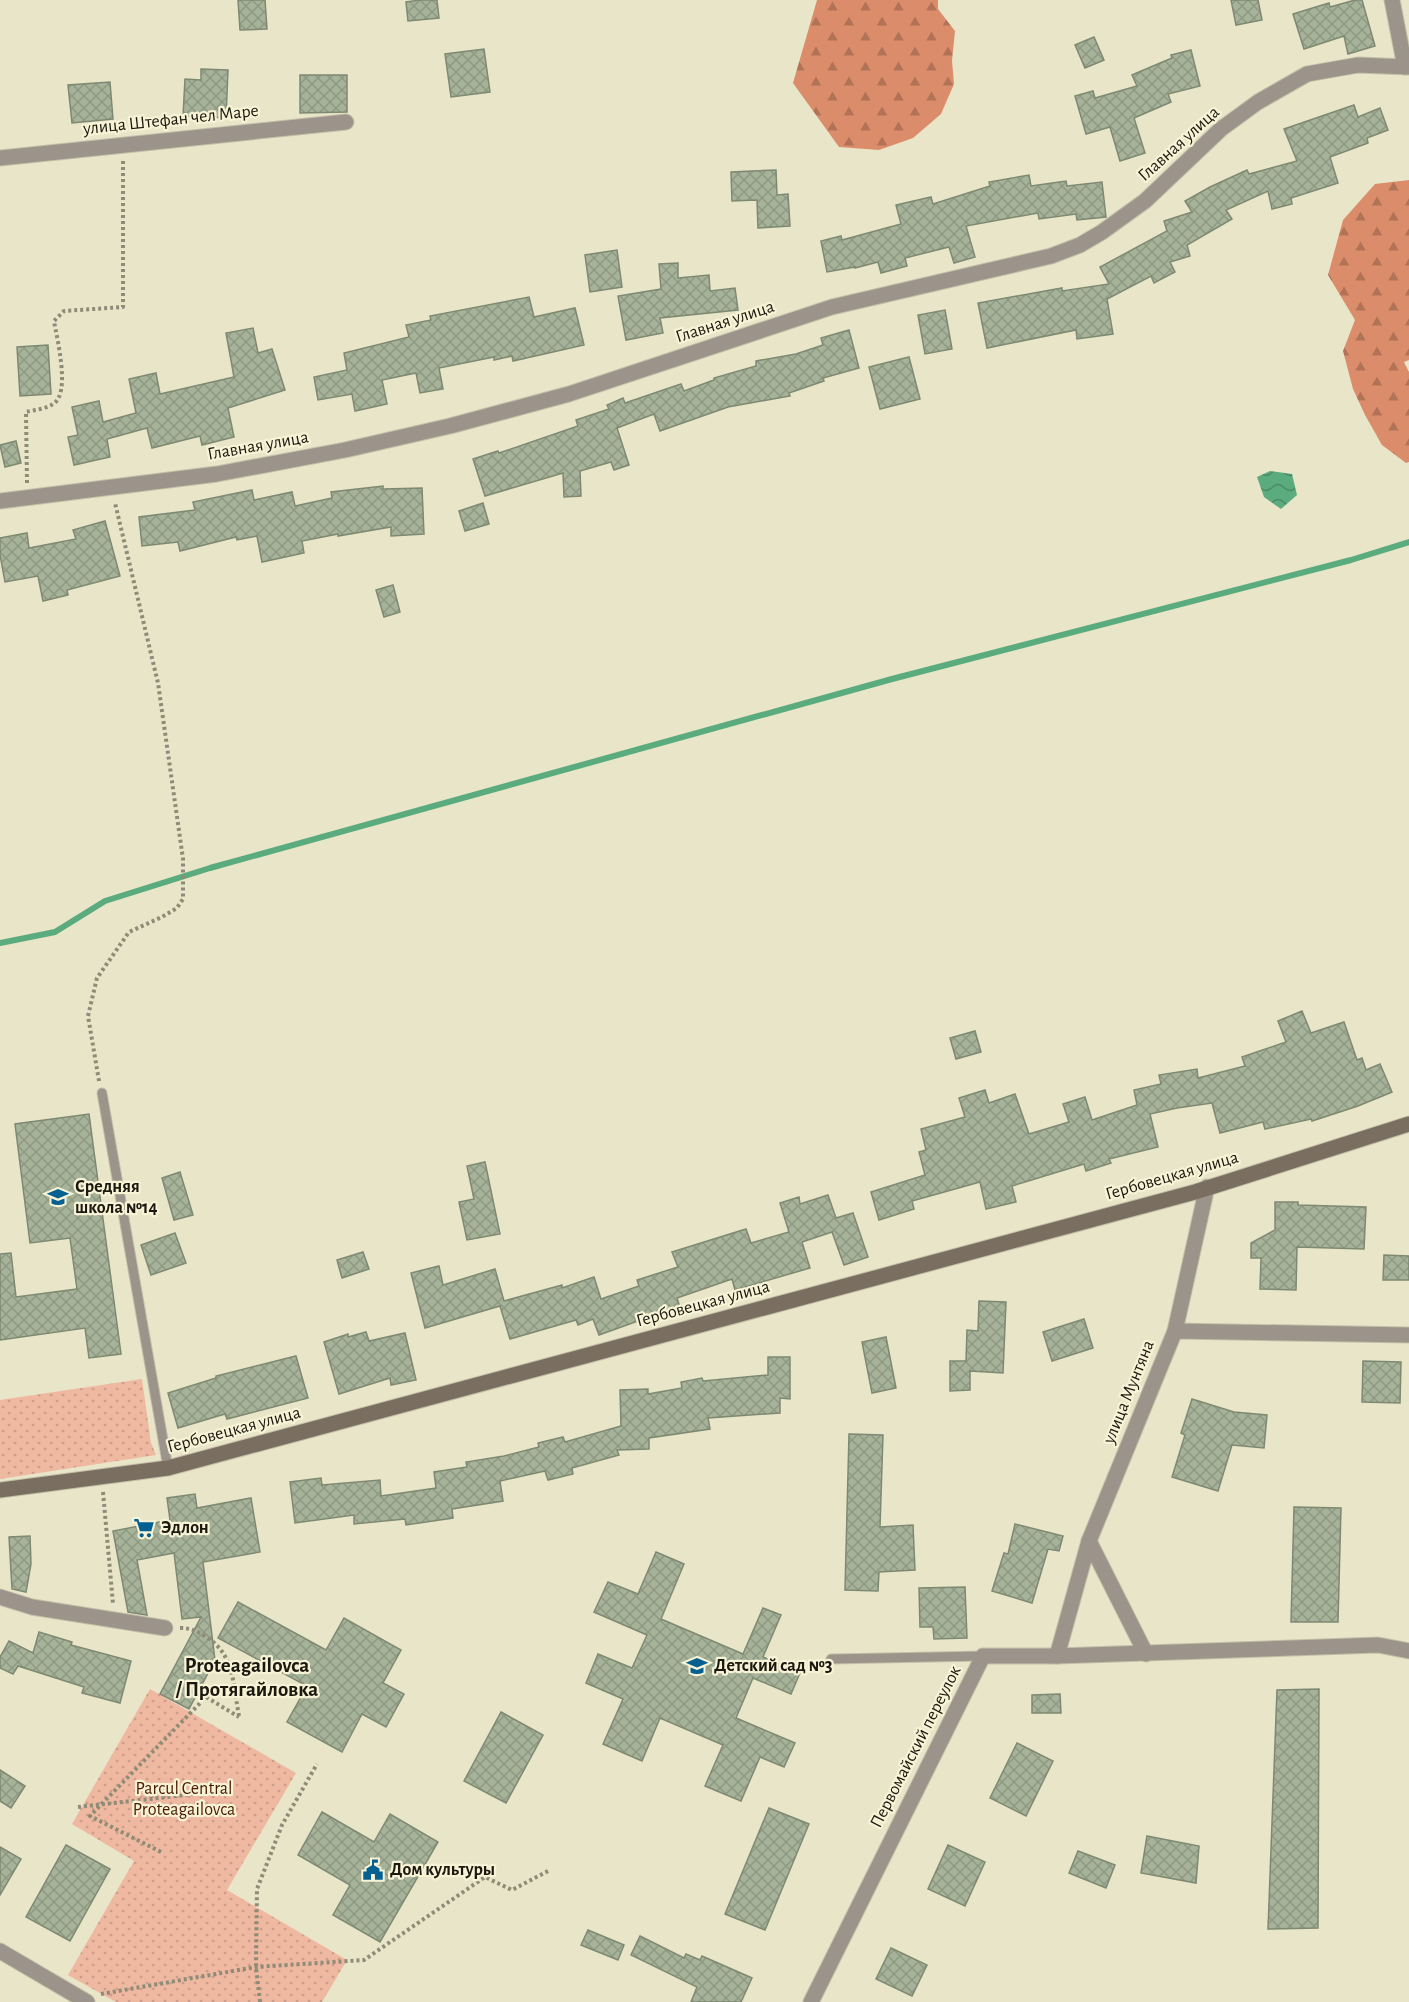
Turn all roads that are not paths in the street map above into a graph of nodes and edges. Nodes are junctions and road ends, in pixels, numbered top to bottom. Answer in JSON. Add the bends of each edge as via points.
{"nodes":[{"id":1,"x":1392,"y":0,"type":"edge"},
{"id":2,"x":1407,"y":67,"type":"edge"},
{"id":3,"x":346,"y":122,"type":"dead end"},
{"id":4,"x":0,"y":158,"type":"edge"},
{"id":5,"x":0,"y":501,"type":"edge"},
{"id":6,"x":102,"y":1093,"type":"road end"},
{"id":7,"x":1409,"y":1124,"type":"edge"},
{"id":8,"x":1207,"y":1187,"type":"junction"},
{"id":9,"x":1175,"y":1331,"type":"junction"},
{"id":10,"x":1409,"y":1335,"type":"edge"},
{"id":11,"x":168,"y":1468,"type":"junction"},
{"id":12,"x":0,"y":1490,"type":"edge"},
{"id":13,"x":1089,"y":1541,"type":"junction"},
{"id":14,"x":0,"y":1597,"type":"edge"},
{"id":15,"x":165,"y":1628,"type":"road end"},
{"id":16,"x":1409,"y":1651,"type":"edge"},
{"id":17,"x":1146,"y":1654,"type":"junction"},
{"id":18,"x":983,"y":1656,"type":"junction"},
{"id":19,"x":1057,"y":1656,"type":"junction"},
{"id":20,"x":831,"y":1659,"type":"dead end"},
{"id":21,"x":0,"y":1951,"type":"edge"},
{"id":22,"x":83,"y":2000,"type":"edge"},
{"id":23,"x":811,"y":2002,"type":"edge"}],
"edges":[{"from":1,"to":2,"type":"street"},
{"from":2,"to":5,"type":"street","name":"Главная улица","via":[[1358,65],[1307,74],[1221,129],[1145,201],[1102,232],[1051,256],[832,308],[569,394],[450,426],[217,474]]},
{"from":3,"to":4,"type":"street","name":"улица Штефан чел Маре"},
{"from":6,"to":11,"type":"lane"},
{"from":7,"to":8,"type":"street","name":"Гербовецкая улица"},
{"from":8,"to":9,"type":"street"},
{"from":8,"to":11,"type":"street","name":"Гербовецкая улица"},
{"from":9,"to":10,"type":"street","name":"улица Мунтяна"},
{"from":9,"to":13,"type":"street","name":"улица Мунтяна"},
{"from":11,"to":12,"type":"street","name":"Гербовецкая улица"},
{"from":13,"to":17,"type":"street"},
{"from":13,"to":19,"type":"street","name":"улица Мунтяна"},
{"from":14,"to":15,"type":"street","via":[[32,1607]]},
{"from":16,"to":17,"type":"street","name":"Первомайский переулок","via":[[1378,1645]]},
{"from":17,"to":19,"type":"street","name":"Первомайский переулок"},
{"from":18,"to":19,"type":"street","name":"Первомайский переулок"},
{"from":18,"to":20,"type":"lane"},
{"from":18,"to":23,"type":"street","name":"Первомайский переулок"},
{"from":21,"to":22,"type":"street"}]}
